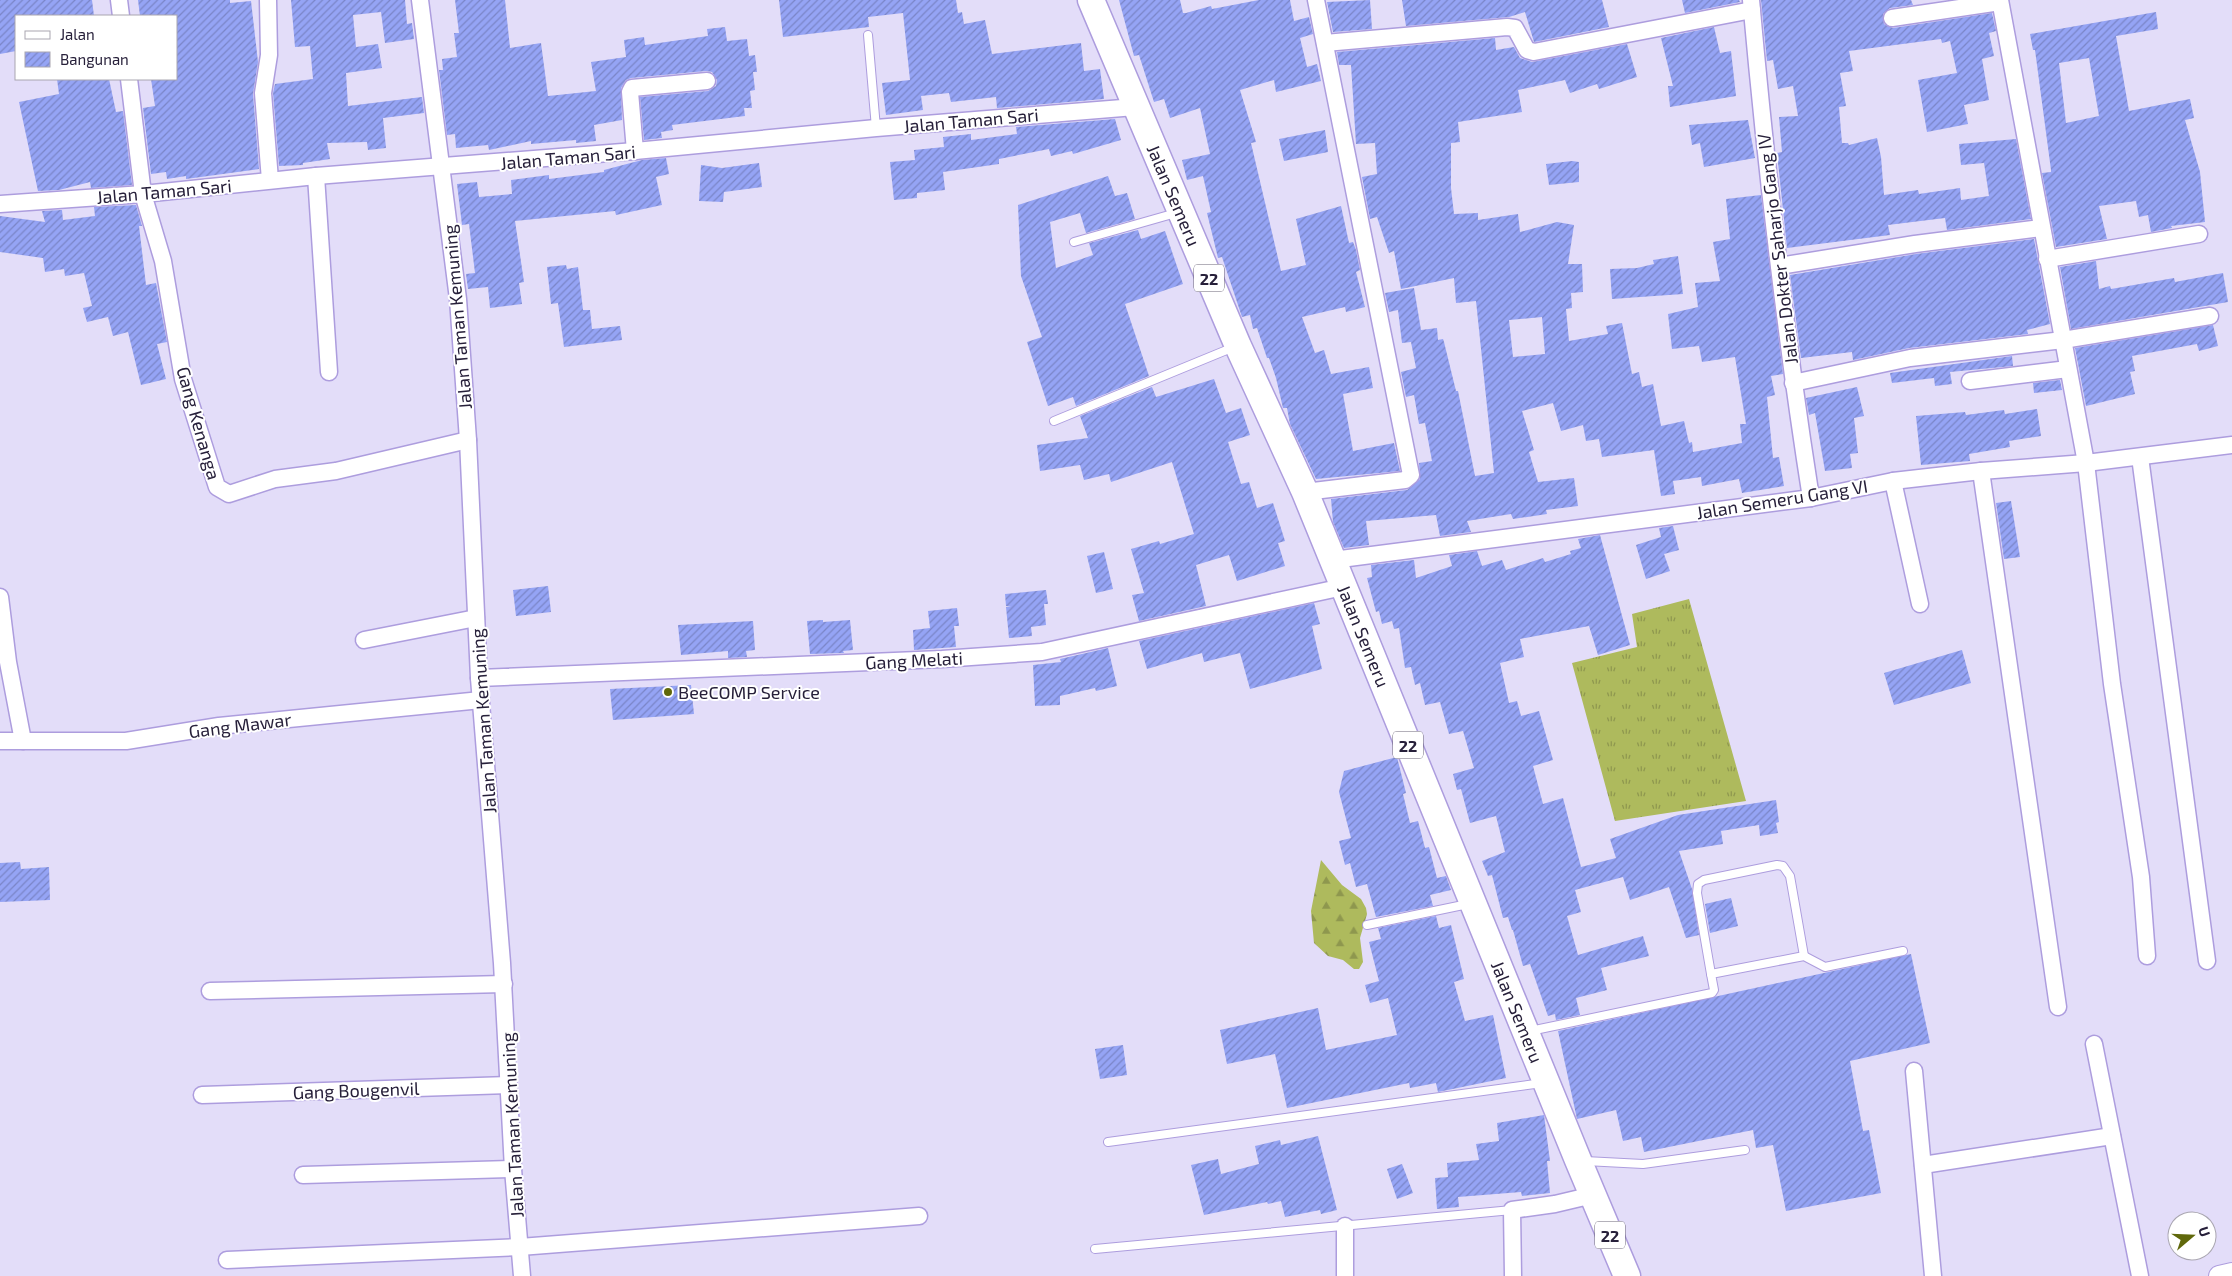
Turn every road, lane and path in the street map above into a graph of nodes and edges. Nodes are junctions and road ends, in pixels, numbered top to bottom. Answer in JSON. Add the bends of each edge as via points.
{"nodes":[{"id":1,"x":119,"y":0,"type":"edge"},
{"id":2,"x":268,"y":0,"type":"edge"},
{"id":3,"x":420,"y":0,"type":"edge"},
{"id":4,"x":1091,"y":0,"type":"edge"},
{"id":5,"x":1316,"y":0,"type":"edge"},
{"id":6,"x":2000,"y":1,"type":"edge"},
{"id":7,"x":1751,"y":5,"type":"edge"},
{"id":8,"x":121,"y":15,"type":"edge"},
{"id":9,"x":1892,"y":18,"type":"dead end"},
{"id":10,"x":868,"y":35,"type":"dead end"},
{"id":11,"x":1325,"y":43,"type":"junction"},
{"id":12,"x":129,"y":80,"type":"edge"},
{"id":13,"x":707,"y":81,"type":"dead end"},
{"id":14,"x":1135,"y":107,"type":"junction"},
{"id":15,"x":876,"y":128,"type":"junction"},
{"id":16,"x":635,"y":151,"type":"junction"},
{"id":17,"x":443,"y":167,"type":"junction"},
{"id":18,"x":316,"y":176,"type":"junction"},
{"id":19,"x":270,"y":180,"type":"junction"},
{"id":20,"x":143,"y":194,"type":"junction"},
{"id":21,"x":0,"y":204,"type":"edge"},
{"id":22,"x":1180,"y":211,"type":"junction"},
{"id":23,"x":2041,"y":228,"type":"junction"},
{"id":24,"x":2199,"y":234,"type":"dead end"},
{"id":25,"x":1074,"y":242,"type":"dead end"},
{"id":26,"x":2047,"y":259,"type":"junction"},
{"id":27,"x":1779,"y":266,"type":"junction"},
{"id":28,"x":2210,"y":316,"type":"dead end"},
{"id":29,"x":2063,"y":340,"type":"junction"},
{"id":30,"x":1238,"y":346,"type":"junction"},
{"id":31,"x":2068,"y":369,"type":"junction"},
{"id":32,"x":329,"y":372,"type":"dead end"},
{"id":33,"x":1792,"y":382,"type":"junction"},
{"id":34,"x":1970,"y":382,"type":"dead end"},
{"id":35,"x":1054,"y":421,"type":"dead end"},
{"id":36,"x":468,"y":440,"type":"junction"},
{"id":37,"x":2232,"y":445,"type":"edge"},
{"id":38,"x":2140,"y":457,"type":"junction"},
{"id":39,"x":2086,"y":463,"type":"junction"},
{"id":40,"x":1981,"y":471,"type":"junction"},
{"id":41,"x":1894,"y":482,"type":"junction"},
{"id":42,"x":1305,"y":492,"type":"junction"},
{"id":43,"x":1811,"y":498,"type":"junction"},
{"id":44,"x":1333,"y":560,"type":"junction"},
{"id":45,"x":1343,"y":587,"type":"junction"},
{"id":46,"x":0,"y":597,"type":"edge"},
{"id":47,"x":1920,"y":604,"type":"dead end"},
{"id":48,"x":476,"y":618,"type":"junction"},
{"id":49,"x":364,"y":640,"type":"dead end"},
{"id":50,"x":479,"y":678,"type":"junction"},
{"id":51,"x":481,"y":700,"type":"junction"},
{"id":52,"x":0,"y":741,"type":"edge"},
{"id":53,"x":23,"y":741,"type":"junction"},
{"id":54,"x":1473,"y":903,"type":"junction"},
{"id":55,"x":1367,"y":925,"type":"dead end"},
{"id":56,"x":1903,"y":951,"type":"dead end"},
{"id":57,"x":1804,"y":956,"type":"junction"},
{"id":58,"x":2147,"y":956,"type":"dead end"},
{"id":59,"x":2206,"y":961,"type":"dead end"},
{"id":60,"x":1712,"y":974,"type":"junction"},
{"id":61,"x":504,"y":984,"type":"junction"},
{"id":62,"x":210,"y":991,"type":"dead end"},
{"id":63,"x":2058,"y":1007,"type":"dead end"},
{"id":64,"x":1525,"y":1032,"type":"junction"},
{"id":65,"x":2094,"y":1044,"type":"dead end"},
{"id":66,"x":1914,"y":1071,"type":"dead end"},
{"id":67,"x":1546,"y":1083,"type":"junction"},
{"id":68,"x":509,"y":1085,"type":"junction"},
{"id":69,"x":202,"y":1095,"type":"dead end"},
{"id":70,"x":2112,"y":1136,"type":"junction"},
{"id":71,"x":1108,"y":1142,"type":"dead end"},
{"id":72,"x":1745,"y":1150,"type":"dead end"},
{"id":73,"x":1578,"y":1160,"type":"junction"},
{"id":74,"x":1923,"y":1165,"type":"junction"},
{"id":75,"x":513,"y":1169,"type":"junction"},
{"id":76,"x":303,"y":1175,"type":"dead end"},
{"id":77,"x":1592,"y":1195,"type":"junction"},
{"id":78,"x":1512,"y":1210,"type":"junction"},
{"id":79,"x":919,"y":1216,"type":"dead end"},
{"id":80,"x":1345,"y":1226,"type":"junction"},
{"id":81,"x":520,"y":1248,"type":"junction"},
{"id":82,"x":1095,"y":1249,"type":"dead end"},
{"id":83,"x":227,"y":1260,"type":"dead end"},
{"id":84,"x":2232,"y":1274,"type":"edge"},
{"id":85,"x":522,"y":1276,"type":"edge"},
{"id":86,"x":1345,"y":1276,"type":"edge"},
{"id":87,"x":1513,"y":1276,"type":"edge"},
{"id":88,"x":1627,"y":1276,"type":"edge"},
{"id":89,"x":1933,"y":1276,"type":"edge"},
{"id":90,"x":2140,"y":1276,"type":"edge"},
{"id":91,"x":2219,"y":1276,"type":"edge"}],
"edges":[{"from":1,"to":8,"type":"street"},
{"from":2,"to":19,"type":"street","via":[[269,55],[262,93]]},
{"from":3,"to":17,"type":"street","name":"Jalan Taman Kemuning"},
{"from":4,"to":14,"type":"highway","name":"Jalan Semeru","number":"22"},
{"from":5,"to":11,"type":"street"},
{"from":6,"to":9,"type":"street"},
{"from":6,"to":23,"type":"street"},
{"from":7,"to":11,"type":"street","via":[[1534,52],[1527,50],[1514,28],[1507,27]]},
{"from":7,"to":27,"type":"street","name":"Jalan Dokter Saharjo Gang IV"},
{"from":10,"to":15,"type":"lane"},
{"from":11,"to":42,"type":"street","via":[[1411,475],[1405,480]]},
{"from":12,"to":20,"type":"street"},
{"from":13,"to":16,"type":"street","via":[[632,88]]},
{"from":14,"to":15,"type":"street","name":"Jalan Taman Sari"},
{"from":14,"to":22,"type":"highway","name":"Jalan Semeru","number":"22"},
{"from":15,"to":16,"type":"street","name":"Jalan Taman Sari"},
{"from":16,"to":17,"type":"street","name":"Jalan Taman Sari"},
{"from":17,"to":18,"type":"street","name":"Jalan Taman Sari"},
{"from":17,"to":36,"type":"street","name":"Jalan Taman Kemuning","via":[[458,299]]},
{"from":18,"to":19,"type":"street","name":"Jalan Taman Sari"},
{"from":18,"to":32,"type":"street"},
{"from":19,"to":20,"type":"street","name":"Jalan Taman Sari"},
{"from":20,"to":21,"type":"street","name":"Jalan Taman Sari"},
{"from":20,"to":36,"type":"street","name":"Gang Kenanga","via":[[163,262],[183,378],[217,487],[222,492],[229,494],[275,479],[336,471]]},
{"from":22,"to":25,"type":"lane"},
{"from":22,"to":30,"type":"highway","name":"Jalan Semeru","number":"22"},
{"from":23,"to":26,"type":"street"},
{"from":23,"to":27,"type":"street"},
{"from":24,"to":26,"type":"street"},
{"from":26,"to":29,"type":"street"},
{"from":27,"to":33,"type":"street","name":"Jalan Dokter Saharjo Gang IV"},
{"from":28,"to":29,"type":"street"},
{"from":29,"to":31,"type":"street"},
{"from":29,"to":33,"type":"street","via":[[1910,358]]},
{"from":30,"to":35,"type":"lane"},
{"from":30,"to":42,"type":"highway","name":"Jalan Semeru","number":"22"},
{"from":31,"to":34,"type":"street"},
{"from":31,"to":39,"type":"street"},
{"from":33,"to":43,"type":"street","name":"Jalan Dokter Saharjo Gang IV"},
{"from":36,"to":48,"type":"street","name":"Jalan Taman Kemuning"},
{"from":37,"to":38,"type":"street","name":"Jalan Semeru Gang VI"},
{"from":38,"to":39,"type":"street","name":"Jalan Semeru Gang VI"},
{"from":38,"to":59,"type":"street"},
{"from":39,"to":40,"type":"street","name":"Jalan Semeru Gang VI"},
{"from":39,"to":58,"type":"street","via":[[2112,684],[2141,877]]},
{"from":40,"to":41,"type":"street","name":"Jalan Semeru Gang VI"},
{"from":40,"to":63,"type":"street"},
{"from":41,"to":43,"type":"street","name":"Jalan Semeru Gang VI"},
{"from":41,"to":47,"type":"street"},
{"from":42,"to":44,"type":"highway","name":"Jalan Semeru","number":"22"},
{"from":43,"to":44,"type":"street","name":"Jalan Semeru Gang VI"},
{"from":44,"to":45,"type":"highway","name":"Jalan Semeru","number":"22"},
{"from":45,"to":50,"type":"street","name":"Gang Melati","via":[[1042,652]]},
{"from":45,"to":54,"type":"highway","name":"Jalan Semeru","number":"22"},
{"from":46,"to":53,"type":"street"},
{"from":48,"to":49,"type":"street"},
{"from":48,"to":50,"type":"street","name":"Jalan Taman Kemuning"},
{"from":50,"to":51,"type":"street","name":"Jalan Taman Kemuning"},
{"from":51,"to":53,"type":"street","name":"Gang Mawar","via":[[219,726],[126,740]]},
{"from":51,"to":61,"type":"street","name":"Jalan Taman Kemuning"},
{"from":52,"to":53,"type":"street","name":"Gang Mawar"},
{"from":54,"to":55,"type":"lane"},
{"from":54,"to":64,"type":"highway","name":"Jalan Semeru","number":"22"},
{"from":56,"to":57,"type":"lane","via":[[1825,967]]},
{"from":57,"to":60,"type":"lane"},
{"from":57,"to":60,"type":"lane","via":[[1790,876],[1783,866],[1777,865],[1698,884]]},
{"from":60,"to":64,"type":"lane","via":[[1712,993]]},
{"from":61,"to":62,"type":"street"},
{"from":61,"to":68,"type":"street","name":"Jalan Taman Kemuning"},
{"from":64,"to":67,"type":"highway","name":"Jalan Semeru","number":"22"},
{"from":65,"to":70,"type":"street"},
{"from":66,"to":74,"type":"street"},
{"from":67,"to":71,"type":"lane"},
{"from":67,"to":73,"type":"highway","name":"Jalan Semeru","number":"22"},
{"from":68,"to":69,"type":"street","name":"Gang Bougenvil"},
{"from":68,"to":75,"type":"street","name":"Jalan Taman Kemuning"},
{"from":70,"to":74,"type":"street"},
{"from":70,"to":90,"type":"street"},
{"from":72,"to":73,"type":"lane","via":[[1630,1164]]},
{"from":73,"to":77,"type":"highway","name":"Jalan Semeru","number":"22"},
{"from":74,"to":89,"type":"street"},
{"from":75,"to":76,"type":"street"},
{"from":75,"to":81,"type":"street","name":"Jalan Taman Kemuning"},
{"from":77,"to":78,"type":"street"},
{"from":77,"to":88,"type":"highway","name":"Jalan Semeru","number":"22"},
{"from":78,"to":80,"type":"lane"},
{"from":78,"to":87,"type":"street"},
{"from":79,"to":81,"type":"street"},
{"from":80,"to":82,"type":"lane"},
{"from":80,"to":86,"type":"street"},
{"from":81,"to":83,"type":"street"},
{"from":81,"to":85,"type":"street","name":"Jalan Taman Kemuning"},
{"from":84,"to":91,"type":"street"}]}
